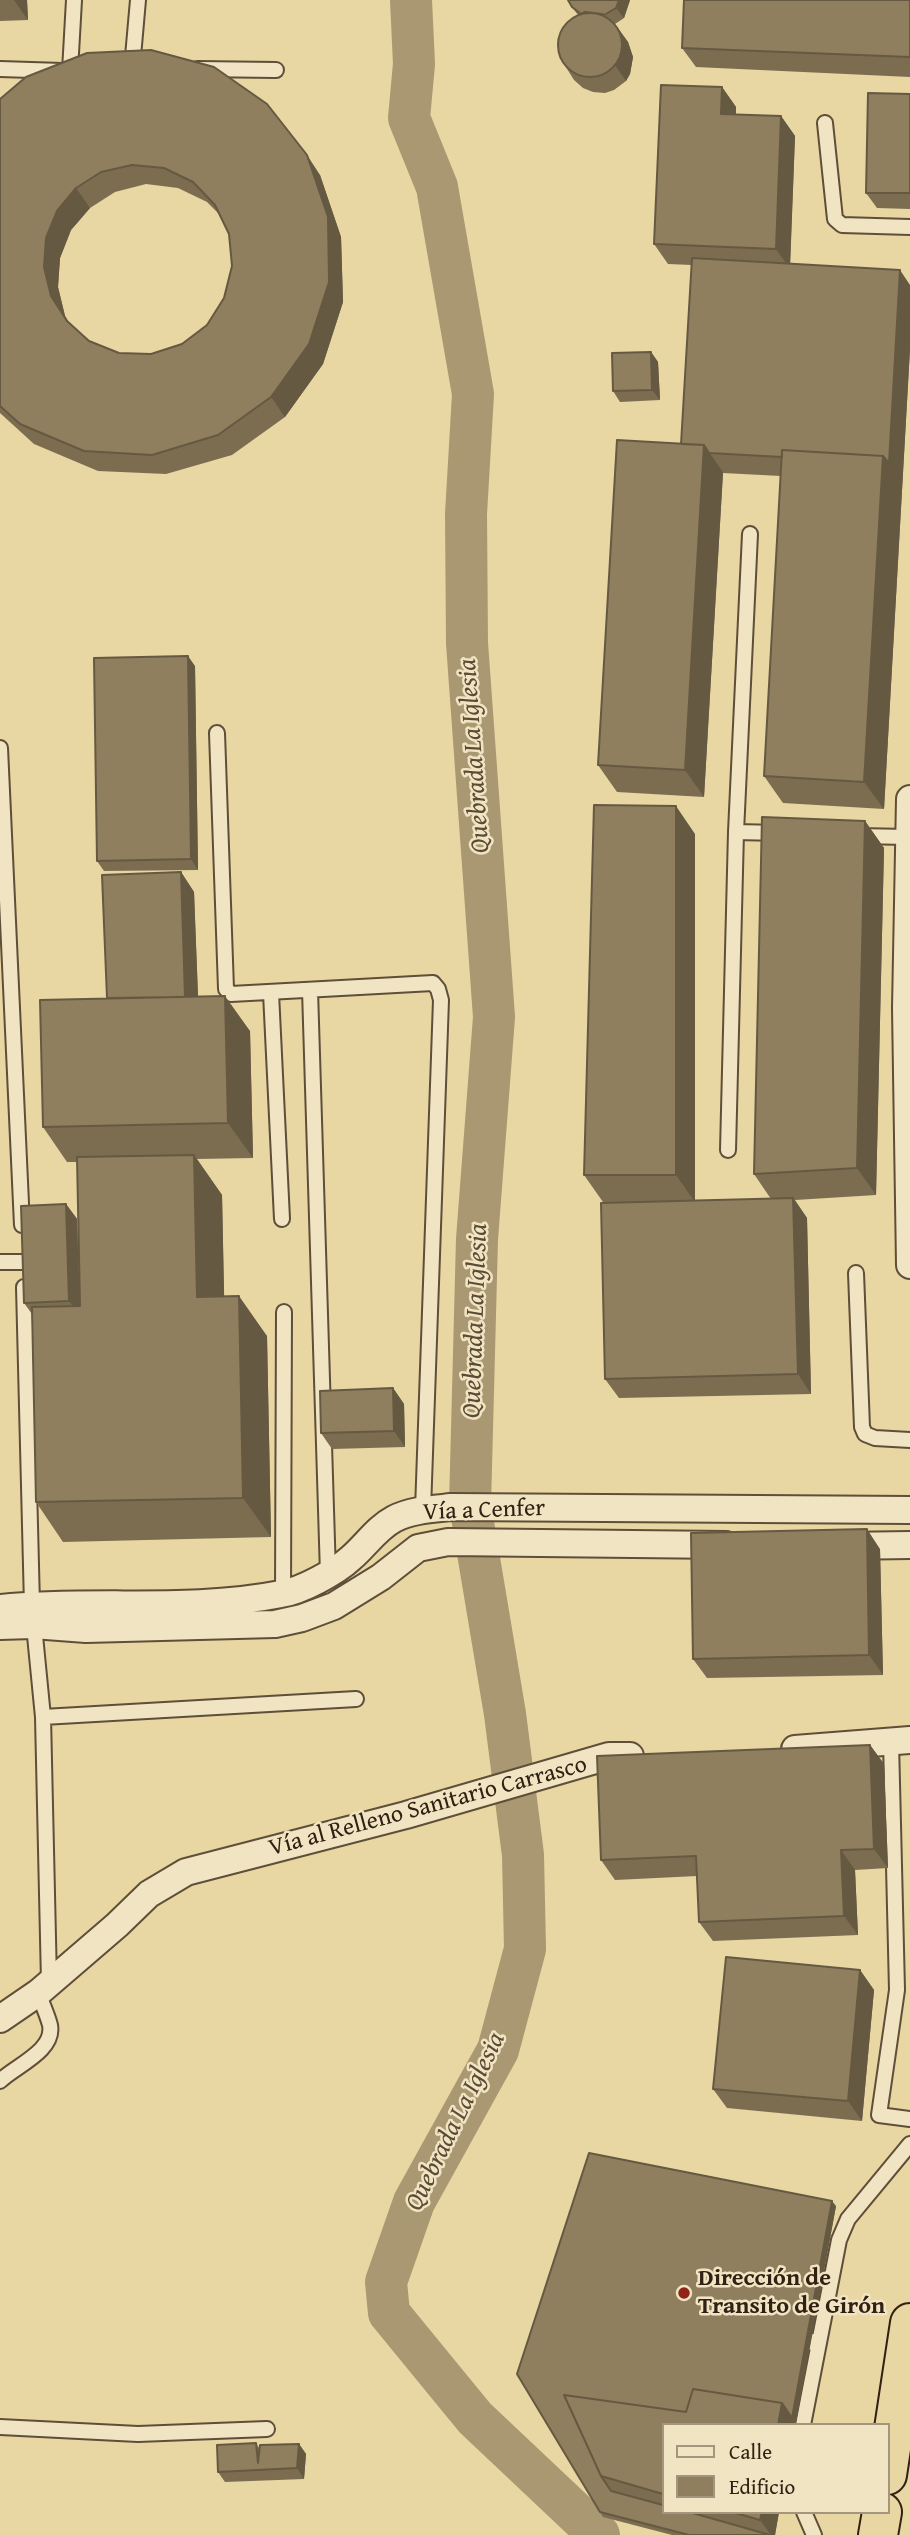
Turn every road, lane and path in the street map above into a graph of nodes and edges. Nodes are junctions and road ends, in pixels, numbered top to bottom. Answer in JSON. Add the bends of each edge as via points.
{"nodes":[{"id":1,"x":74,"y":0,"type":"edge"},
{"id":2,"x":138,"y":0,"type":"edge"},
{"id":3,"x":0,"y":69,"type":"edge"},
{"id":4,"x":133,"y":69,"type":"edge"},
{"id":5,"x":185,"y":69,"type":"edge"},
{"id":6,"x":276,"y":70,"type":"dead end"},
{"id":7,"x":825,"y":123,"type":"dead end"},
{"id":8,"x":910,"y":227,"type":"edge"},
{"id":9,"x":750,"y":534,"type":"dead end"},
{"id":10,"x":217,"y":733,"type":"dead end"},
{"id":11,"x":0,"y":748,"type":"edge"},
{"id":12,"x":910,"y":799,"type":"edge"},
{"id":13,"x":736,"y":832,"type":"junction"},
{"id":14,"x":789,"y":834,"type":"edge"},
{"id":15,"x":842,"y":835,"type":"edge"},
{"id":16,"x":908,"y":837,"type":"junction"},
{"id":17,"x":310,"y":990,"type":"junction"},
{"id":18,"x":271,"y":993,"type":"junction"},
{"id":19,"x":728,"y":1150,"type":"dead end"},
{"id":20,"x":282,"y":1219,"type":"dead end"},
{"id":21,"x":23,"y":1248,"type":"junction"},
{"id":22,"x":0,"y":1262,"type":"edge"},
{"id":23,"x":910,"y":1265,"type":"edge"},
{"id":24,"x":856,"y":1273,"type":"dead end"},
{"id":25,"x":284,"y":1312,"type":"dead end"},
{"id":26,"x":910,"y":1440,"type":"edge"},
{"id":27,"x":423,"y":1510,"type":"junction"},
{"id":28,"x":910,"y":1510,"type":"edge"},
{"id":29,"x":757,"y":1545,"type":"edge"},
{"id":30,"x":813,"y":1545,"type":"edge"},
{"id":31,"x":910,"y":1545,"type":"edge"},
{"id":32,"x":328,"y":1574,"type":"junction"},
{"id":33,"x":283,"y":1594,"type":"junction"},
{"id":34,"x":0,"y":1608,"type":"edge"},
{"id":35,"x":32,"y":1615,"type":"junction"},
{"id":36,"x":0,"y":1626,"type":"edge"},
{"id":37,"x":356,"y":1699,"type":"dead end"},
{"id":38,"x":43,"y":1717,"type":"junction"},
{"id":39,"x":900,"y":1741,"type":"edge"},
{"id":40,"x":771,"y":1751,"type":"edge"},
{"id":41,"x":649,"y":1755,"type":"edge"},
{"id":42,"x":44,"y":1987,"type":"junction"},
{"id":43,"x":904,"y":1990,"type":"edge"},
{"id":44,"x":0,"y":2020,"type":"edge"},
{"id":45,"x":0,"y":2081,"type":"edge"},
{"id":46,"x":910,"y":2119,"type":"edge"},
{"id":47,"x":910,"y":2144,"type":"edge"},
{"id":48,"x":910,"y":2323,"type":"edge"},
{"id":49,"x":818,"y":2340,"type":"junction"},
{"id":50,"x":776,"y":2346,"type":"edge"},
{"id":51,"x":803,"y":2423,"type":"edge"},
{"id":52,"x":0,"y":2427,"type":"edge"},
{"id":53,"x":267,"y":2429,"type":"dead end"},
{"id":54,"x":889,"y":2462,"type":"edge"},
{"id":55,"x":805,"y":2514,"type":"edge"},
{"id":56,"x":882,"y":2514,"type":"edge"},
{"id":57,"x":814,"y":2535,"type":"edge"},
{"id":58,"x":878,"y":2535,"type":"edge"}],
"edges":[{"from":1,"to":3,"type":"lane","via":[[76,71]]},
{"from":2,"to":4,"type":"lane"},
{"from":5,"to":6,"type":"lane"},
{"from":7,"to":8,"type":"lane","via":[[835,219],[842,225]]},
{"from":9,"to":13,"type":"lane"},
{"from":10,"to":18,"type":"lane","via":[[224,982],[231,994]]},
{"from":11,"to":21,"type":"lane"},
{"from":12,"to":16,"type":"street"},
{"from":13,"to":14,"type":"lane"},
{"from":13,"to":19,"type":"lane"},
{"from":15,"to":16,"type":"lane"},
{"from":16,"to":23,"type":"street"},
{"from":17,"to":18,"type":"lane"},
{"from":17,"to":27,"type":"lane","via":[[433,983],[441,1000]]},
{"from":17,"to":32,"type":"lane"},
{"from":18,"to":20,"type":"lane"},
{"from":21,"to":22,"type":"lane"},
{"from":21,"to":35,"type":"lane"},
{"from":24,"to":26,"type":"lane","via":[[862,1427],[874,1438]]},
{"from":25,"to":33,"type":"lane"},
{"from":27,"to":28,"type":"street","name":"Vía a Cenfer"},
{"from":27,"to":32,"type":"street","name":"Vía a Cenfer","via":[[395,1518]]},
{"from":29,"to":35,"type":"street","name":"Vía a Cenfer","via":[[448,1542],[418,1548],[334,1606],[275,1623],[86,1629]]},
{"from":30,"to":31,"type":"street"},
{"from":32,"to":33,"type":"street","name":"Vía a Cenfer"},
{"from":33,"to":35,"type":"street","name":"Vía a Cenfer"},
{"from":34,"to":35,"type":"street","name":"Vía a Cenfer"},
{"from":35,"to":36,"type":"street","name":"Vía a Cenfer"},
{"from":35,"to":38,"type":"lane"},
{"from":37,"to":38,"type":"lane"},
{"from":38,"to":42,"type":"lane"},
{"from":39,"to":40,"type":"street"},
{"from":39,"to":43,"type":"lane"},
{"from":41,"to":42,"type":"street","name":"Vía al Relleno Sanitario Carrasco","via":[[609,1756],[187,1872],[149,1894]]},
{"from":42,"to":44,"type":"street","name":"Vía al Relleno Sanitario Carrasco"},
{"from":42,"to":45,"type":"lane","via":[[50,2036],[45,2046]]},
{"from":43,"to":46,"type":"lane","via":[[879,2115]]},
{"from":47,"to":49,"type":"lane","via":[[848,2219],[839,2240]]},
{"from":48,"to":54,"type":"highway"},
{"from":49,"to":50,"type":"lane"},
{"from":49,"to":51,"type":"lane"},
{"from":52,"to":53,"type":"lane","via":[[138,2434]]},
{"from":55,"to":57,"type":"lane"},
{"from":56,"to":58,"type":"highway"}]}
